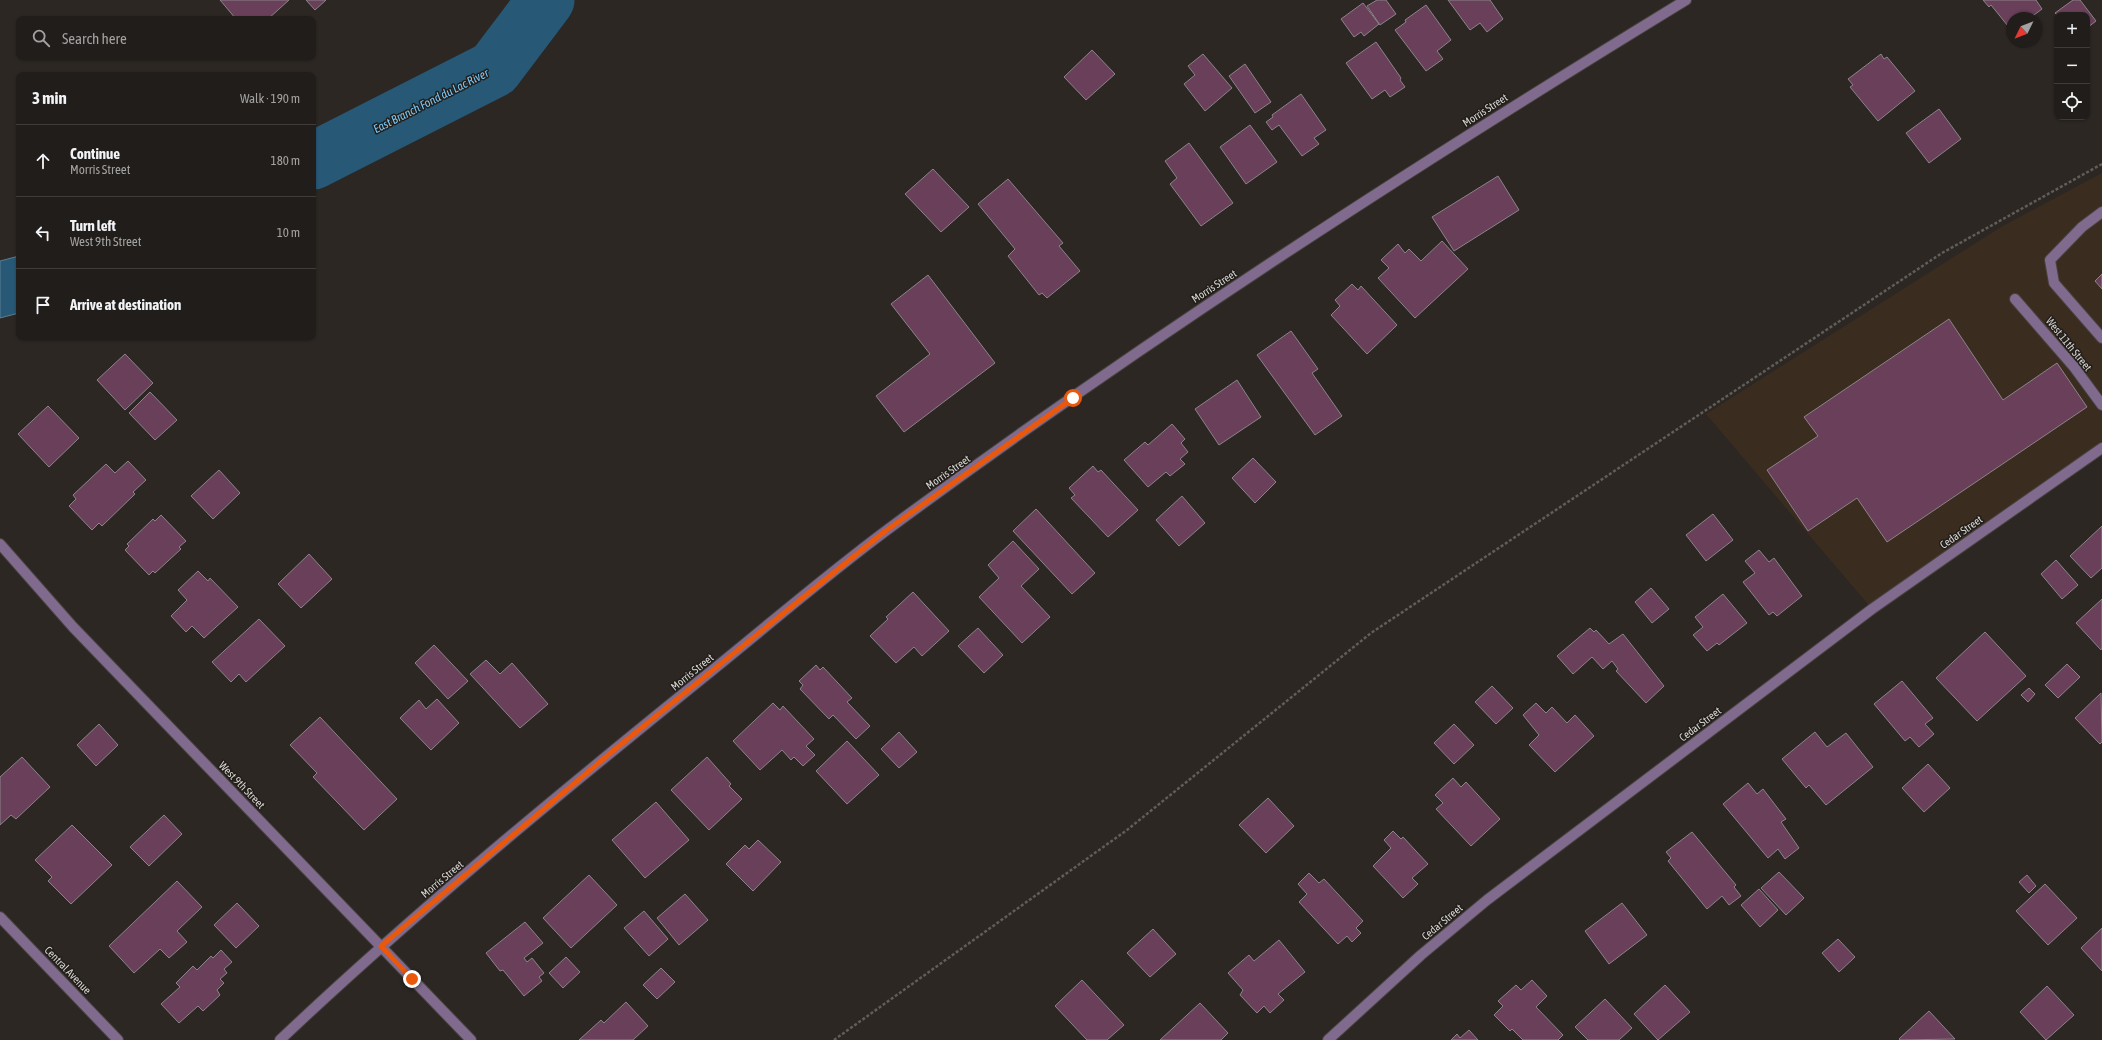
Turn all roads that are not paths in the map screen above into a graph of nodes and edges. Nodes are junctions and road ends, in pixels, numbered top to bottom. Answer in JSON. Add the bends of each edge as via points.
{"nodes":[{"id":1,"x":1686,"y":0,"type":"edge"},
{"id":2,"x":2102,"y":212,"type":"edge"},
{"id":3,"x":2015,"y":299,"type":"dead end"},
{"id":4,"x":2102,"y":338,"type":"edge"},
{"id":5,"x":2102,"y":406,"type":"edge"},
{"id":6,"x":2102,"y":448,"type":"edge"},
{"id":7,"x":0,"y":544,"type":"edge"},
{"id":8,"x":0,"y":917,"type":"edge"},
{"id":9,"x":381,"y":946,"type":"junction"},
{"id":10,"x":118,"y":1040,"type":"edge"},
{"id":11,"x":280,"y":1040,"type":"edge"},
{"id":12,"x":471,"y":1040,"type":"edge"},
{"id":13,"x":1328,"y":1040,"type":"edge"}],
"edges":[{"from":1,"to":9,"type":"street","name":"Morris Street","via":[[1513,106],[1164,333],[884,532],[614,750]]},
{"from":2,"to":4,"type":"street","via":[[2082,227],[2050,260],[2054,283]]},
{"from":3,"to":5,"type":"street","name":"West 11th Street","via":[[2074,368]]},
{"from":6,"to":13,"type":"street","name":"Cedar Street","via":[[1872,609],[1487,900],[1421,955]]},
{"from":7,"to":9,"type":"street","name":"West 9th Street","via":[[73,627]]},
{"from":8,"to":10,"type":"street","name":"Central Avenue"},
{"from":9,"to":11,"type":"street","name":"Morris Street"},
{"from":9,"to":12,"type":"street","name":"West 9th Street"}]}
